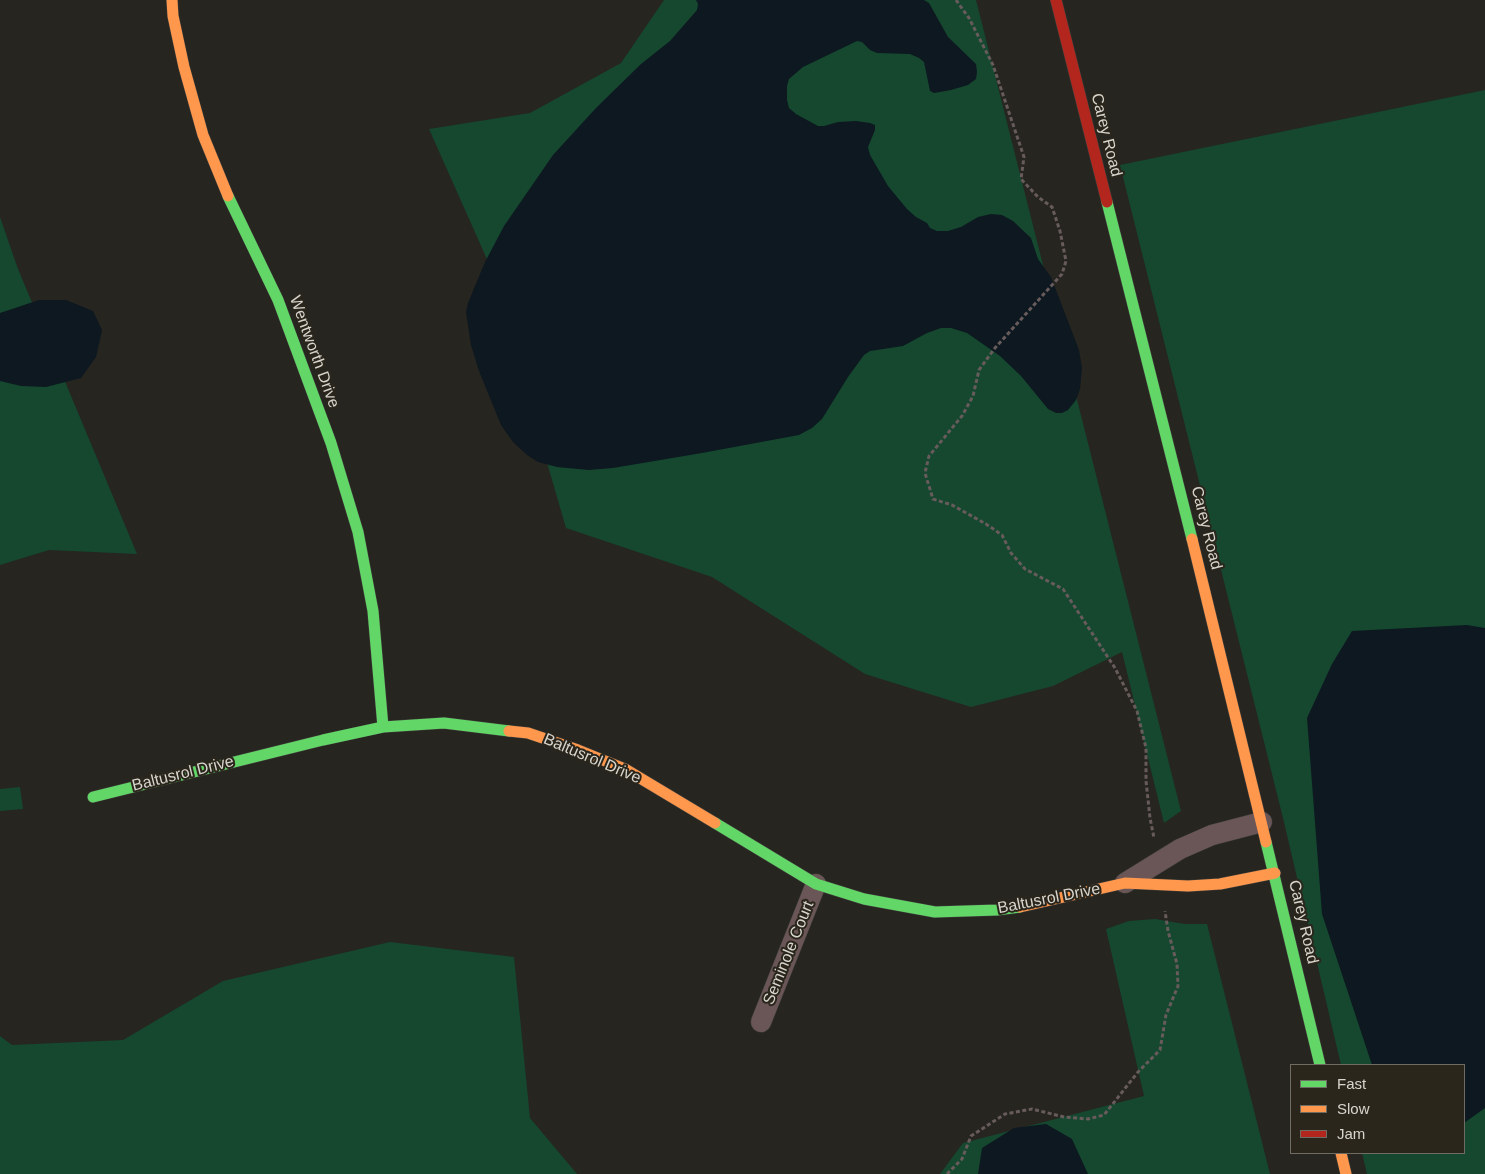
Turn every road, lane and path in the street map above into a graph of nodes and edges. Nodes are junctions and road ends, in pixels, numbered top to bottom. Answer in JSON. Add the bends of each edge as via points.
{"nodes":[{"id":1,"x":172,"y":0,"type":"edge"},
{"id":2,"x":956,"y":0,"type":"edge"},
{"id":3,"x":1056,"y":0,"type":"edge"},
{"id":4,"x":384,"y":727,"type":"junction"},
{"id":5,"x":93,"y":797,"type":"dead end"},
{"id":6,"x":1262,"y":822,"type":"junction"},
{"id":7,"x":1159,"y":862,"type":"junction"},
{"id":8,"x":1274,"y":873,"type":"junction"},
{"id":9,"x":1125,"y":883,"type":"junction"},
{"id":10,"x":816,"y":884,"type":"junction"},
{"id":11,"x":1163,"y":885,"type":"junction"},
{"id":12,"x":761,"y":1022,"type":"dead end"},
{"id":13,"x":1320,"y":1064,"type":"edge"},
{"id":14,"x":1341,"y":1154,"type":"edge"},
{"id":15,"x":947,"y":1174,"type":"edge"},
{"id":16,"x":1346,"y":1174,"type":"edge"}],
"edges":[{"from":1,"to":4,"type":"street","name":"Wentworth Drive","via":[[184,67],[203,135],[232,206],[278,300],[331,443],[358,532],[373,612]]},
{"from":2,"to":7,"type":"path","via":[[969,18],[992,65],[1024,157],[1021,179],[1052,207],[1066,260],[1062,274],[979,370],[973,396],[962,416],[929,456],[925,473],[933,500],[952,505],[1002,535],[1010,553],[1025,569],[1063,590],[1114,668],[1137,711],[1146,748],[1150,818]]},
{"from":3,"to":6,"type":"street","name":"Carey Road"},
{"from":4,"to":5,"type":"street","name":"Baltusrol Drive"},
{"from":4,"to":10,"type":"street","name":"Baltusrol Drive","via":[[444,723],[528,733],[578,750],[625,769]]},
{"from":6,"to":7,"type":"street","name":"Baltusrol Drive","via":[[1212,835]]},
{"from":6,"to":8,"type":"street","name":"Carey Road"},
{"from":7,"to":9,"type":"street","name":"Baltusrol Drive"},
{"from":8,"to":11,"type":"street","name":"Baltusrol Drive","via":[[1220,884]]},
{"from":8,"to":13,"type":"street","name":"Carey Road"},
{"from":9,"to":10,"type":"street","name":"Baltusrol Drive","via":[[1021,907],[935,912],[864,899]]},
{"from":9,"to":11,"type":"street","name":"Baltusrol Drive"},
{"from":10,"to":12,"type":"street","name":"Seminole Court"},
{"from":11,"to":15,"type":"path","via":[[1178,986],[1166,1014],[1160,1050],[1104,1115],[1088,1119],[1032,1109],[1005,1114],[971,1136],[962,1159]]},
{"from":14,"to":16,"type":"street"}]}
